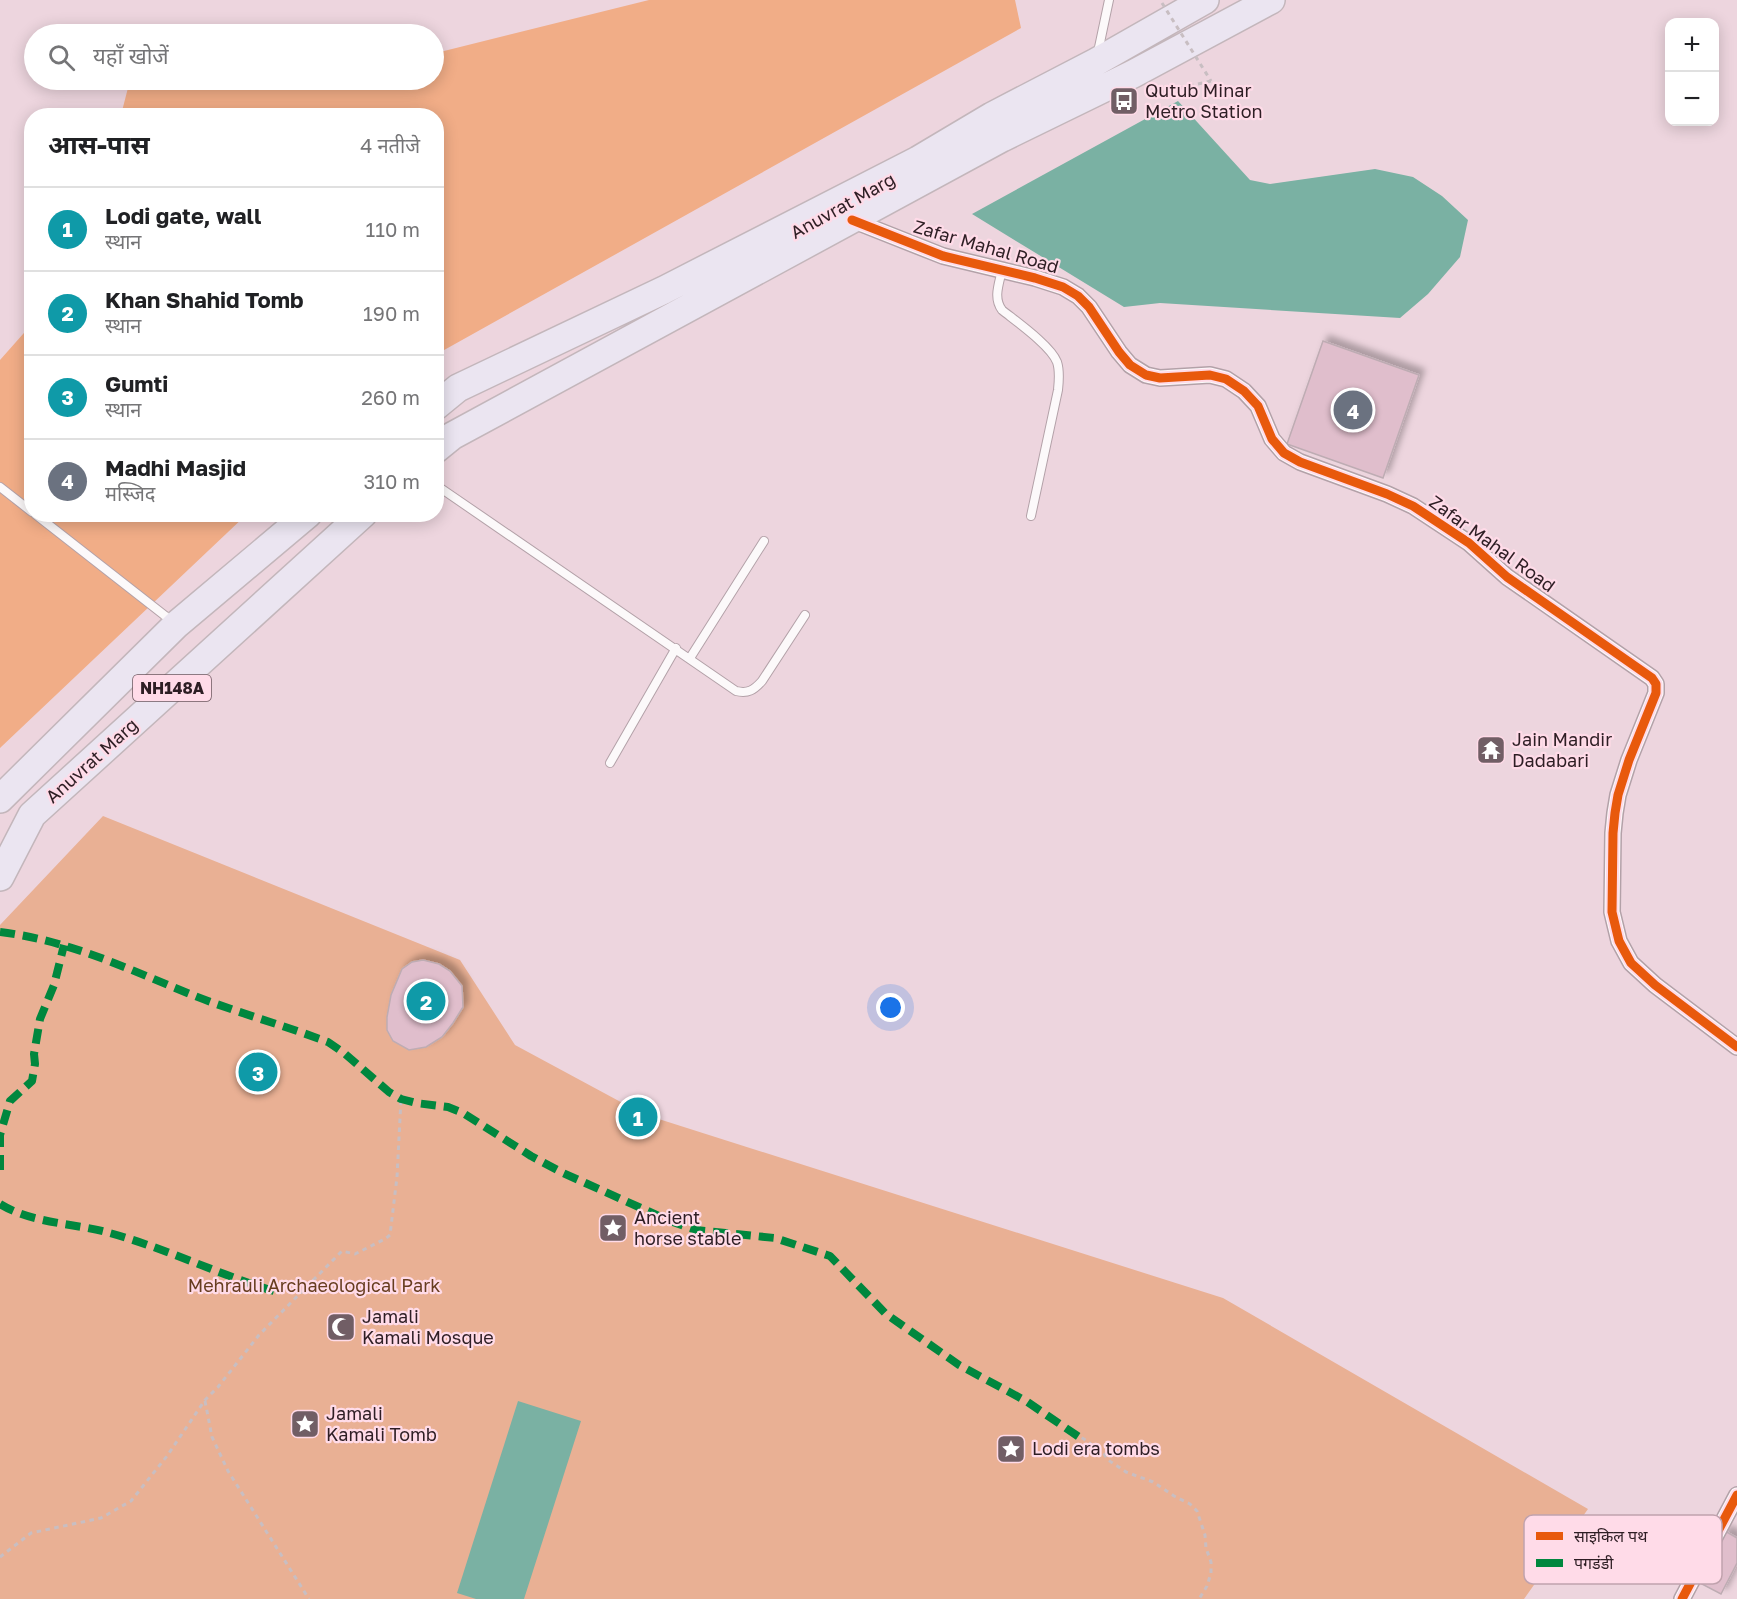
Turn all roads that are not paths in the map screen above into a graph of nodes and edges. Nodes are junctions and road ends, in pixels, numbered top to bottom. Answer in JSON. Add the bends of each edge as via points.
{"nodes":[{"id":1,"x":1109,"y":0,"type":"edge"},
{"id":2,"x":1205,"y":0,"type":"edge"},
{"id":3,"x":1271,"y":0,"type":"edge"},
{"id":4,"x":1095,"y":62,"type":"junction"},
{"id":5,"x":852,"y":220,"type":"junction"},
{"id":6,"x":1002,"y":270,"type":"junction"},
{"id":7,"x":444,"y":399,"type":"edge"},
{"id":8,"x":444,"y":442,"type":"edge"},
{"id":9,"x":0,"y":487,"type":"edge"},
{"id":10,"x":444,"y":491,"type":"edge"},
{"id":11,"x":24,"y":506,"type":"edge"},
{"id":12,"x":1031,"y":516,"type":"dead end"},
{"id":13,"x":45,"y":522,"type":"edge"},
{"id":14,"x":298,"y":522,"type":"edge"},
{"id":15,"x":354,"y":522,"type":"edge"},
{"id":16,"x":764,"y":541,"type":"dead end"},
{"id":17,"x":805,"y":615,"type":"dead end"},
{"id":18,"x":176,"y":625,"type":"junction"},
{"id":19,"x":676,"y":648,"type":"junction"},
{"id":20,"x":690,"y":658,"type":"junction"},
{"id":21,"x":610,"y":763,"type":"dead end"},
{"id":22,"x":0,"y":799,"type":"edge"},
{"id":23,"x":0,"y":877,"type":"edge"},
{"id":24,"x":1737,"y":1047,"type":"edge"},
{"id":25,"x":1737,"y":1495,"type":"edge"},
{"id":26,"x":1722,"y":1523,"type":"edge"},
{"id":27,"x":1690,"y":1584,"type":"edge"},
{"id":28,"x":1682,"y":1599,"type":"edge"}],
"edges":[{"from":1,"to":4,"type":"lane"},
{"from":2,"to":4,"type":"highway","name":"Anuvrat Marg"},
{"from":3,"to":5,"type":"highway","name":"Anuvrat Marg"},
{"from":4,"to":7,"type":"highway","name":"Anuvrat Marg","via":[[841,200],[458,388]]},
{"from":5,"to":6,"type":"street","name":"Zafar Mahal Road","via":[[943,256]]},
{"from":5,"to":8,"type":"highway","name":"Anuvrat Marg"},
{"from":6,"to":12,"type":"lane","via":[[998,304],[1050,350],[1059,370]]},
{"from":6,"to":24,"type":"street","name":"Zafar Mahal Road","via":[[1063,287],[1078,296],[1130,365],[1146,375],[1210,375],[1245,391],[1258,406],[1272,439],[1284,453],[1423,512],[1469,543],[1506,578],[1652,678],[1656,693],[1623,776],[1615,813],[1614,922],[1631,963]]},
{"from":9,"to":11,"type":"lane"},
{"from":10,"to":19,"type":"lane"},
{"from":13,"to":18,"type":"lane"},
{"from":14,"to":18,"type":"highway","name":"Anuvrat Marg","number":"NH148A"},
{"from":15,"to":23,"type":"highway","name":"Anuvrat Marg","number":"NH148A","via":[[32,815]]},
{"from":16,"to":20,"type":"lane"},
{"from":17,"to":20,"type":"lane","via":[[754,690],[736,691]]},
{"from":18,"to":22,"type":"highway","name":"Anuvrat Marg","number":"NH148A"},
{"from":19,"to":20,"type":"lane"},
{"from":19,"to":21,"type":"lane"},
{"from":25,"to":26,"type":"street"},
{"from":27,"to":28,"type":"street"}]}
